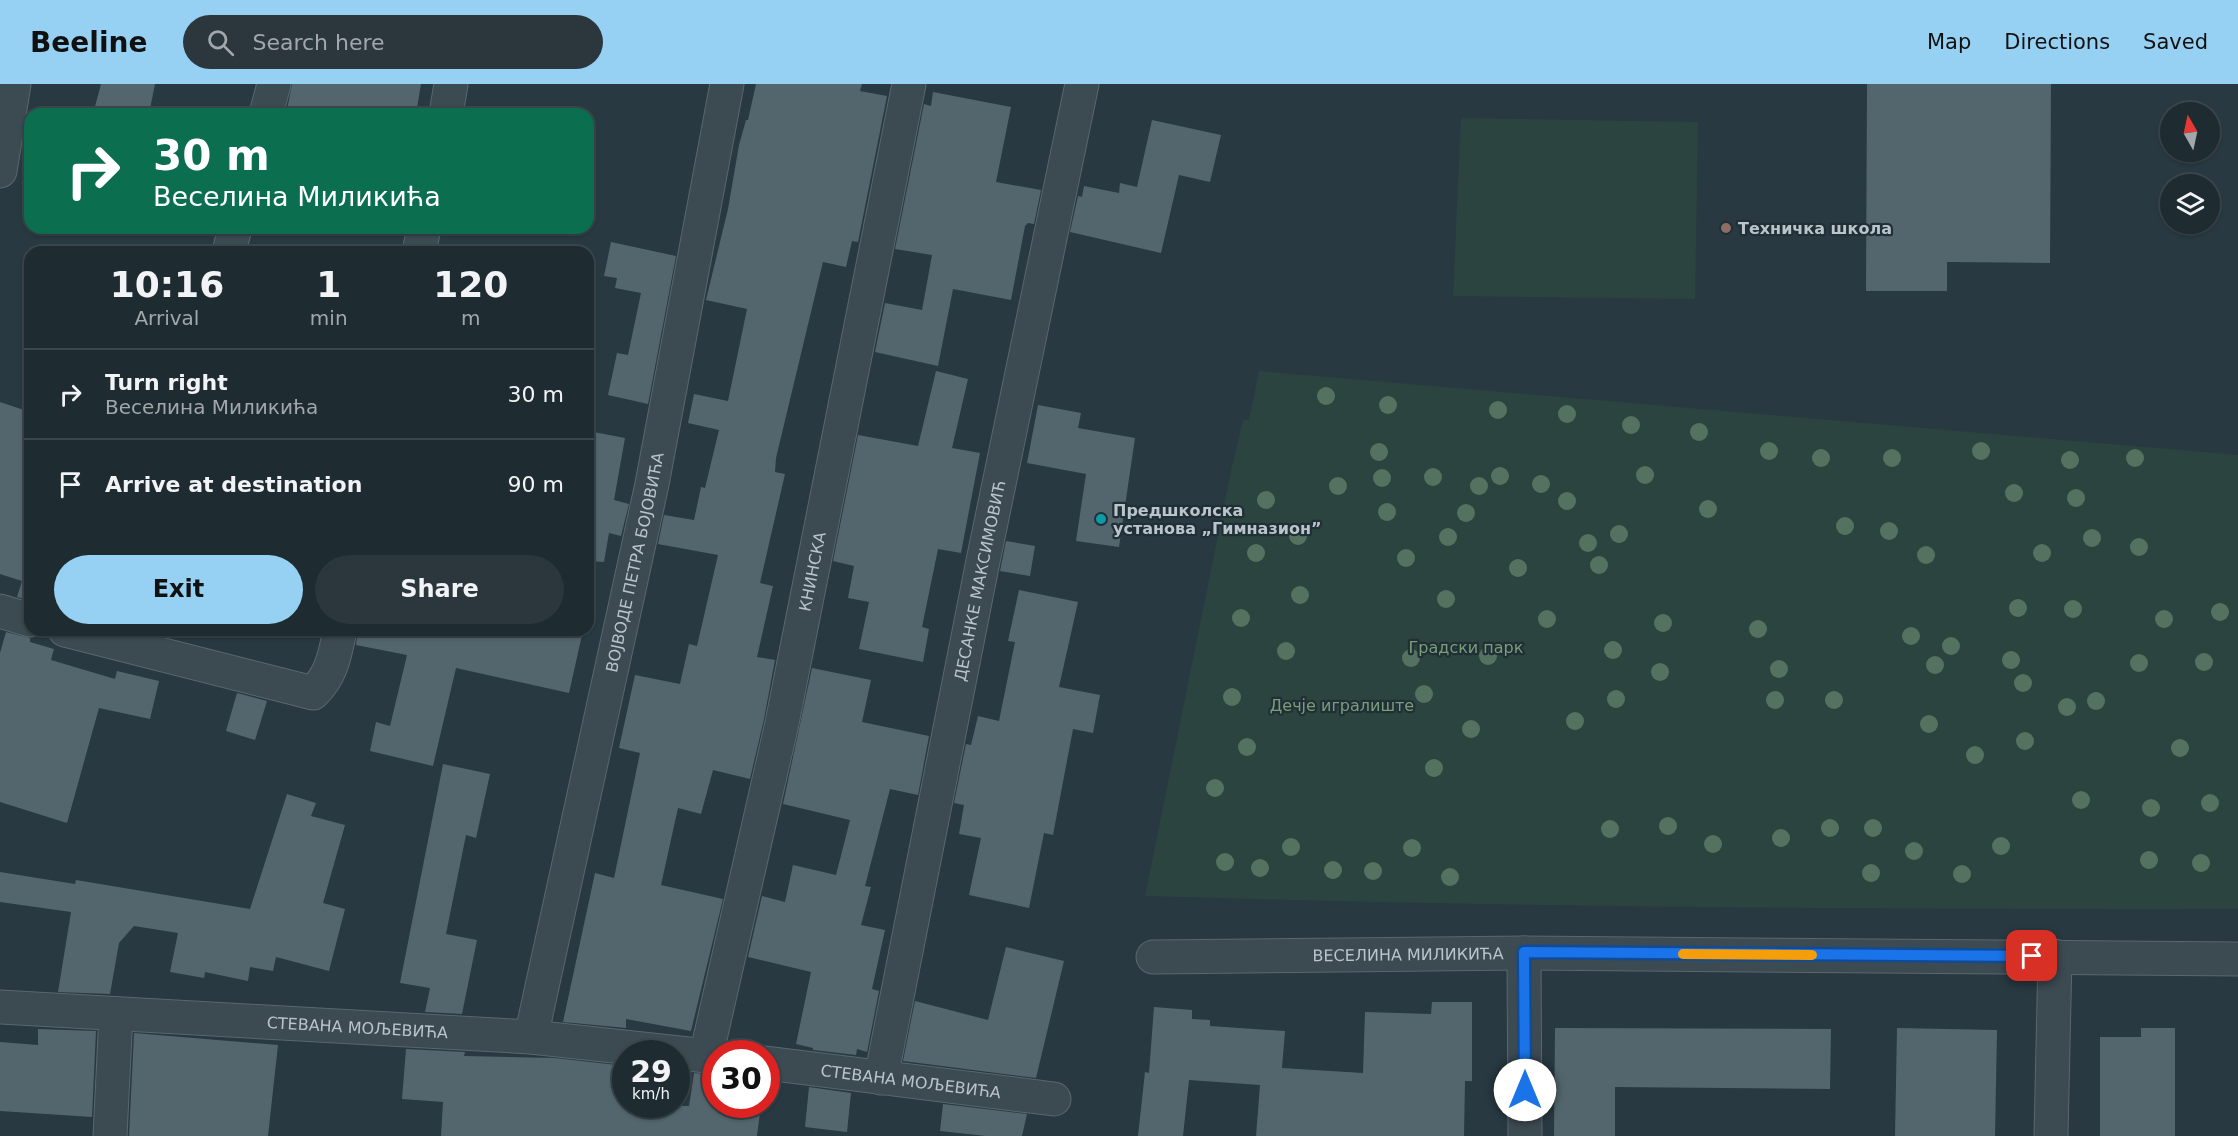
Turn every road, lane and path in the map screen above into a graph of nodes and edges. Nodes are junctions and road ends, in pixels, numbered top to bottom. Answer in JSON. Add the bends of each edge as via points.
{"nodes":[{"id":1,"x":14,"y":84,"type":"edge"},
{"id":2,"x":274,"y":84,"type":"edge"},
{"id":3,"x":451,"y":84,"type":"edge"},
{"id":4,"x":727,"y":84,"type":"edge"},
{"id":5,"x":909,"y":84,"type":"edge"},
{"id":6,"x":1082,"y":84,"type":"edge"},
{"id":7,"x":268,"y":108,"type":"edge"},
{"id":8,"x":447,"y":108,"type":"edge"},
{"id":9,"x":0,"y":171,"type":"edge"},
{"id":10,"x":0,"y":612,"type":"edge"},
{"id":11,"x":24,"y":618,"type":"edge"},
{"id":12,"x":112,"y":636,"type":"edge"},
{"id":13,"x":339,"y":636,"type":"edge"},
{"id":14,"x":127,"y":638,"type":"edge"},
{"id":15,"x":1524,"y":952,"type":"junction"},
{"id":16,"x":2055,"y":956,"type":"junction"},
{"id":17,"x":1153,"y":957,"type":"dead end"},
{"id":18,"x":2238,"y":959,"type":"edge"},
{"id":19,"x":0,"y":1007,"type":"edge"},
{"id":20,"x":116,"y":1014,"type":"junction"},
{"id":21,"x":531,"y":1037,"type":"junction"},
{"id":22,"x":714,"y":1040,"type":"edge"},
{"id":23,"x":702,"y":1055,"type":"edge"},
{"id":24,"x":780,"y":1066,"type":"edge"},
{"id":25,"x":881,"y":1078,"type":"junction"},
{"id":26,"x":1054,"y":1100,"type":"dead end"},
{"id":27,"x":110,"y":1136,"type":"edge"},
{"id":28,"x":1525,"y":1136,"type":"edge"},
{"id":29,"x":2051,"y":1136,"type":"edge"}],
"edges":[{"from":1,"to":9,"type":"street"},
{"from":2,"to":7,"type":"street"},
{"from":3,"to":8,"type":"street"},
{"from":4,"to":21,"type":"street","name":"ВОЈВОДЕ ПЕТРА БОЈОВИЋА","via":[[652,484]]},
{"from":5,"to":22,"type":"street","name":"КНИНСКА","via":[[782,723]]},
{"from":6,"to":25,"type":"street","name":"ДЕСАНКЕ МАКСИМОВИЋ"},
{"from":10,"to":11,"type":"street"},
{"from":12,"to":14,"type":"street"},
{"from":13,"to":14,"type":"street","via":[[333,666],[313,693]]},
{"from":15,"to":16,"type":"street","name":"ВЕСЕЛИНА МИЛИКИЋА"},
{"from":15,"to":17,"type":"street","name":"ВЕСЕЛИНА МИЛИКИЋА"},
{"from":15,"to":28,"type":"street"},
{"from":16,"to":18,"type":"street","name":"ВЕСЕЛИНА МИЛИКИЋА"},
{"from":16,"to":29,"type":"street"},
{"from":19,"to":20,"type":"street","name":"СТЕВАНА МОЉЕВИЋА"},
{"from":20,"to":21,"type":"street","name":"СТЕВАНА МОЉЕВИЋА"},
{"from":20,"to":27,"type":"street"},
{"from":21,"to":23,"type":"street","name":"СТЕВАНА МОЉЕВИЋА"},
{"from":24,"to":25,"type":"street","name":"СТЕВАНА МОЉЕВИЋА"},
{"from":25,"to":26,"type":"street","name":"СТЕВАНА МОЉЕВИЋА"}]}
